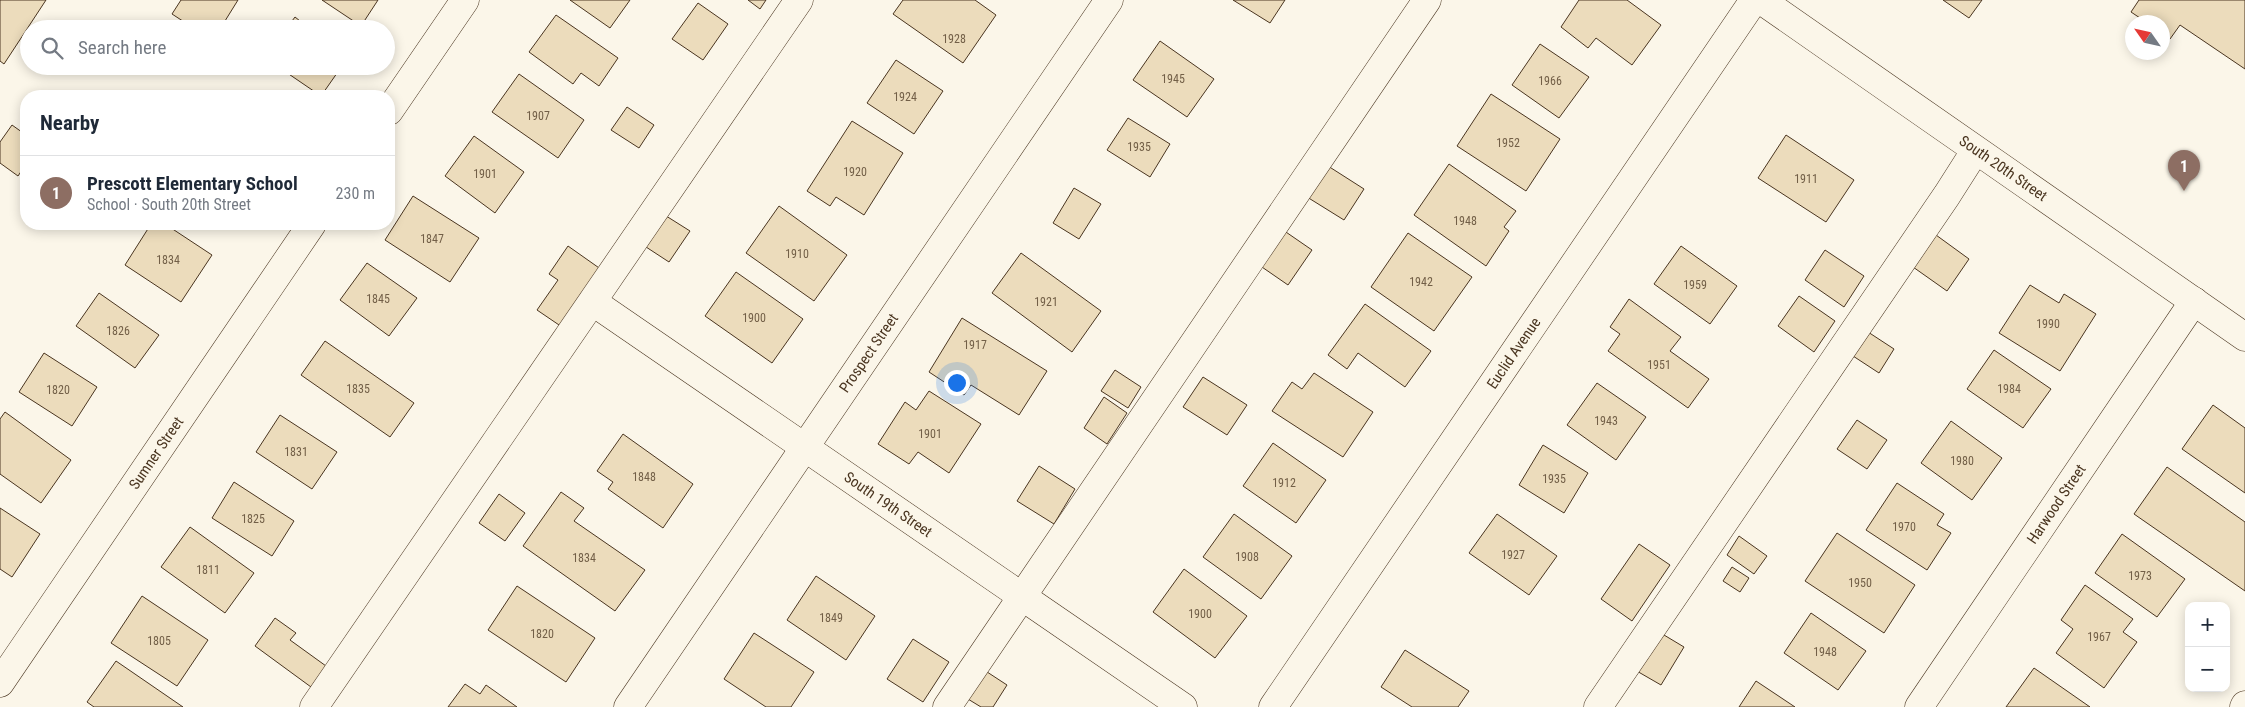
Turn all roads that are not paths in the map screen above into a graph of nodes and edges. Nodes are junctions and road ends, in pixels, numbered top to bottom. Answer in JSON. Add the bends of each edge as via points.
{"nodes":[{"id":1,"x":464,"y":0,"type":"edge"},
{"id":2,"x":799,"y":0,"type":"edge"},
{"id":3,"x":1109,"y":0,"type":"edge"},
{"id":4,"x":1427,"y":0,"type":"edge"},
{"id":5,"x":1754,"y":0,"type":"edge"},
{"id":6,"x":1761,"y":0,"type":"edge"},
{"id":7,"x":395,"y":103,"type":"edge"},
{"id":8,"x":1975,"y":151,"type":"junction"},
{"id":9,"x":308,"y":230,"type":"edge"},
{"id":10,"x":2194,"y":301,"type":"junction"},
{"id":11,"x":593,"y":302,"type":"junction"},
{"id":12,"x":2245,"y":337,"type":"edge"},
{"id":13,"x":804,"y":448,"type":"junction"},
{"id":14,"x":1022,"y":596,"type":"junction"},
{"id":15,"x":0,"y":683,"type":"edge"},
{"id":16,"x":314,"y":707,"type":"edge"},
{"id":17,"x":628,"y":707,"type":"edge"},
{"id":18,"x":947,"y":707,"type":"edge"},
{"id":19,"x":1183,"y":707,"type":"edge"},
{"id":20,"x":1273,"y":707,"type":"edge"},
{"id":21,"x":1598,"y":707,"type":"edge"},
{"id":22,"x":1919,"y":707,"type":"edge"}],
"edges":[{"from":1,"to":7,"type":"street"},
{"from":2,"to":11,"type":"street"},
{"from":3,"to":13,"type":"street","name":"Prospect Street"},
{"from":4,"to":14,"type":"street"},
{"from":5,"to":20,"type":"street","name":"Euclid Avenue"},
{"from":6,"to":8,"type":"street","name":"South 20th Street"},
{"from":8,"to":10,"type":"street","name":"South 20th Street"},
{"from":8,"to":21,"type":"street"},
{"from":9,"to":15,"type":"street","name":"Sumner Street"},
{"from":10,"to":12,"type":"street","name":"South 20th Street"},
{"from":10,"to":22,"type":"street","name":"Harwood Street"},
{"from":11,"to":13,"type":"street","name":"South 19th Street"},
{"from":11,"to":16,"type":"street"},
{"from":13,"to":14,"type":"street","name":"South 19th Street"},
{"from":13,"to":17,"type":"street","name":"Prospect Street"},
{"from":14,"to":18,"type":"street"},
{"from":14,"to":19,"type":"street","name":"South 19th Street"}]}
